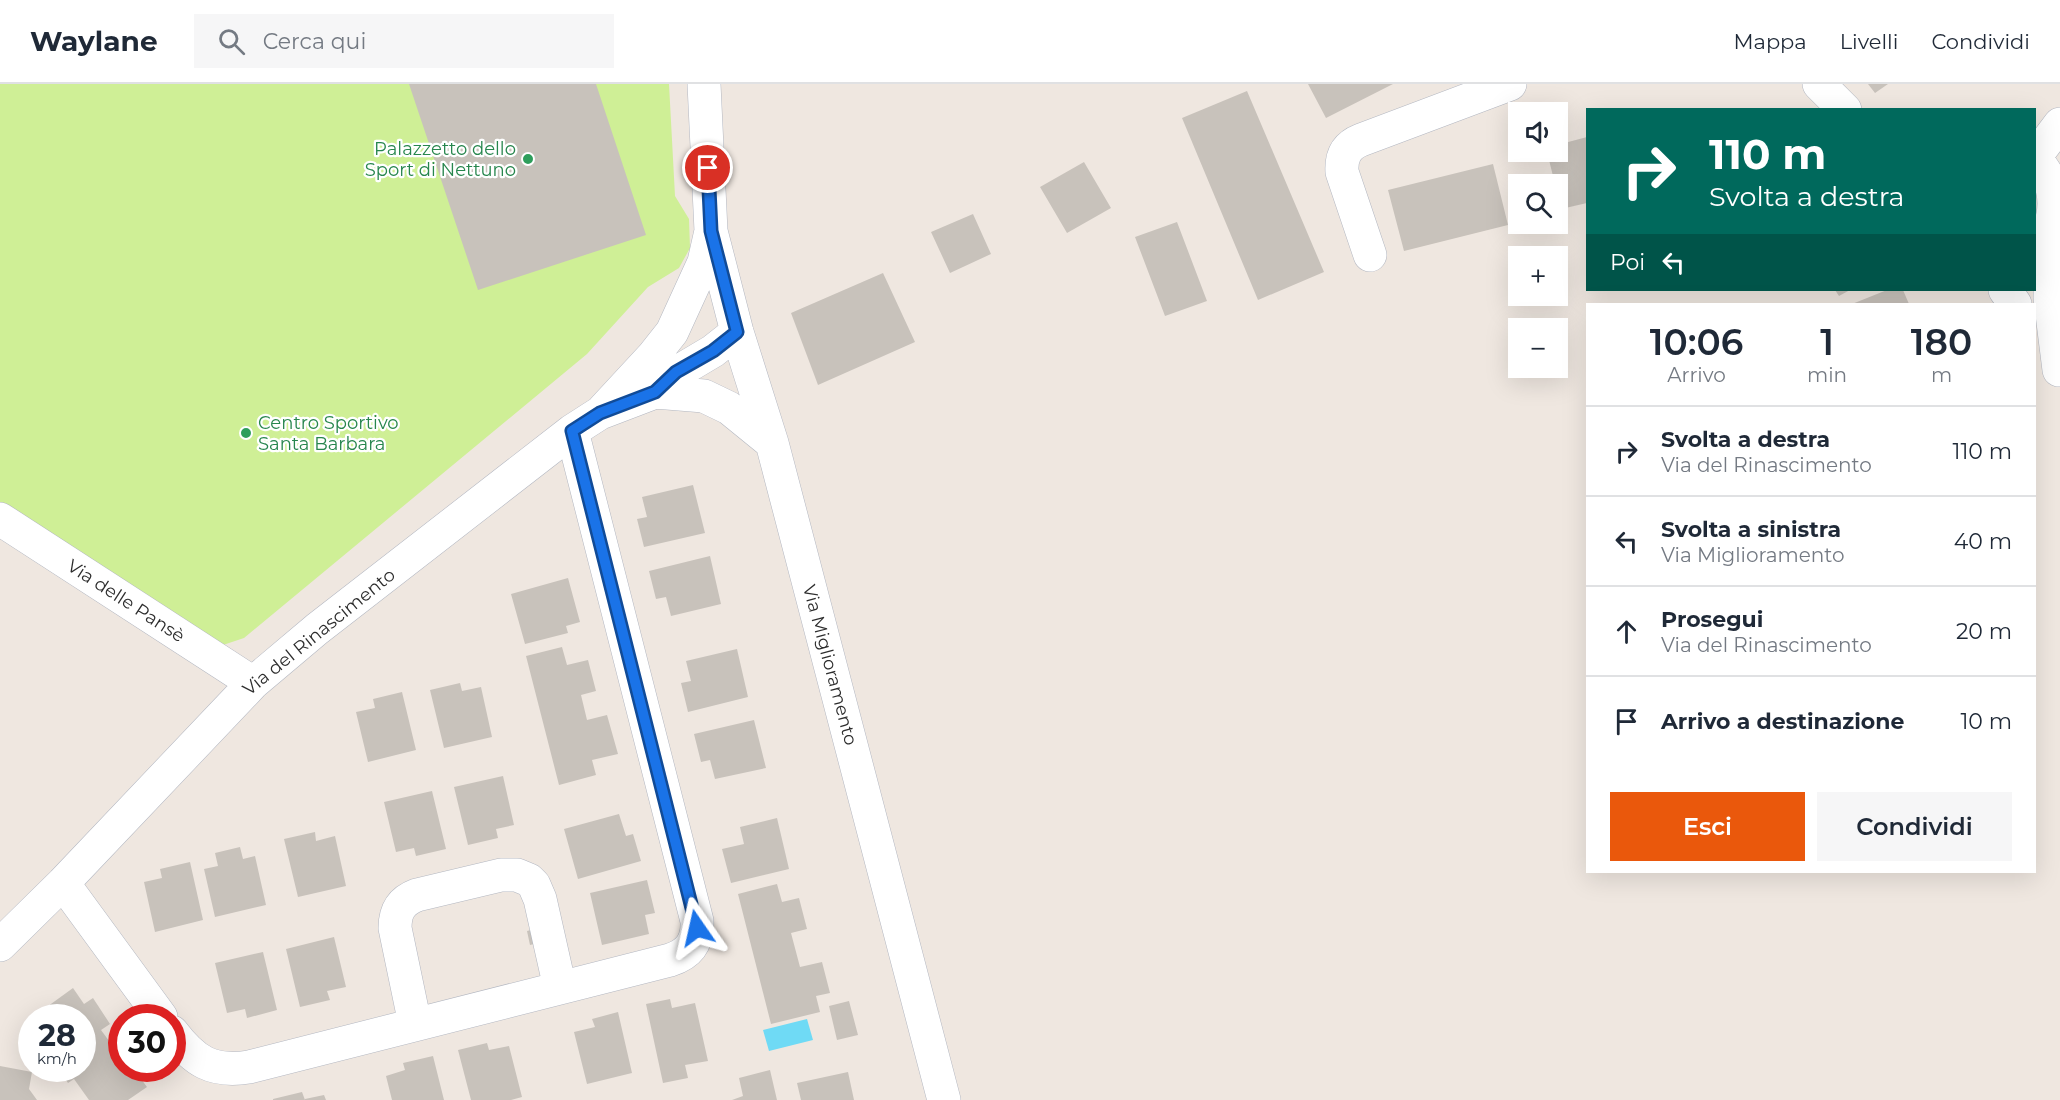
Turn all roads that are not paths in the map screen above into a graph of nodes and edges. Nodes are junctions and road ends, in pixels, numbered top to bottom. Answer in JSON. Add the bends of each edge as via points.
{"nodes":[{"id":1,"x":704,"y":84,"type":"edge"},
{"id":2,"x":1510,"y":84,"type":"edge"},
{"id":3,"x":2060,"y":124,"type":"edge"},
{"id":4,"x":2036,"y":154,"type":"edge"},
{"id":5,"x":2036,"y":159,"type":"edge"},
{"id":6,"x":711,"y":231,"type":"junction"},
{"id":7,"x":2043,"y":238,"type":"edge"},
{"id":8,"x":1370,"y":255,"type":"dead end"},
{"id":9,"x":672,"y":332,"type":"junction"},
{"id":10,"x":737,"y":332,"type":"junction"},
{"id":11,"x":2036,"y":336,"type":"edge"},
{"id":12,"x":2060,"y":371,"type":"edge"},
{"id":13,"x":655,"y":392,"type":"junction"},
{"id":14,"x":600,"y":413,"type":"junction"},
{"id":15,"x":572,"y":431,"type":"junction"},
{"id":16,"x":772,"y":443,"type":"junction"},
{"id":17,"x":0,"y":519,"type":"edge"},
{"id":18,"x":253,"y":683,"type":"junction"},
{"id":19,"x":63,"y":883,"type":"junction"},
{"id":20,"x":0,"y":945,"type":"edge"},
{"id":21,"x":560,"y":988,"type":"junction"},
{"id":22,"x":151,"y":1004,"type":"edge"},
{"id":23,"x":415,"y":1024,"type":"junction"},
{"id":24,"x":186,"y":1050,"type":"edge"},
{"id":25,"x":944,"y":1100,"type":"edge"}],
"edges":[{"from":1,"to":6,"type":"street","name":"Via del Rinascimento"},
{"from":2,"to":8,"type":"street","via":[[1348,148],[1342,172]]},
{"from":3,"to":4,"type":"street"},
{"from":5,"to":7,"type":"street","via":[[2054,189],[2056,208]]},
{"from":6,"to":9,"type":"street","name":"Via del Rinascimento","via":[[704,262]]},
{"from":6,"to":10,"type":"street","name":"Via Miglioramento"},
{"from":7,"to":12,"type":"street"},
{"from":9,"to":10,"type":"street"},
{"from":9,"to":14,"type":"street","name":"Via del Rinascimento"},
{"from":10,"to":13,"type":"street","name":"Via del Rinascimento","via":[[676,372]]},
{"from":10,"to":16,"type":"street","name":"Via Miglioramento"},
{"from":11,"to":12,"type":"street"},
{"from":13,"to":14,"type":"street","name":"Via del Rinascimento"},
{"from":13,"to":16,"type":"street","name":"Via del Rinascimento","via":[[704,396],[739,415]]},
{"from":14,"to":15,"type":"street","name":"Via del Rinascimento"},
{"from":15,"to":18,"type":"street","name":"Via del Rinascimento"},
{"from":15,"to":21,"type":"street","via":[[697,928],[690,948],[679,957]]},
{"from":16,"to":25,"type":"street","name":"Via Miglioramento"},
{"from":17,"to":18,"type":"street","name":"Via delle Pansè"},
{"from":18,"to":19,"type":"street","name":"Via del Rinascimento"},
{"from":19,"to":20,"type":"street","name":"Via del Rinascimento"},
{"from":19,"to":22,"type":"street"},
{"from":21,"to":23,"type":"street"},
{"from":21,"to":23,"type":"street","via":[[534,885],[517,875],[501,875],[409,898],[402,904],[395,928]]},
{"from":23,"to":24,"type":"street","via":[[239,1069],[214,1066]]}]}
